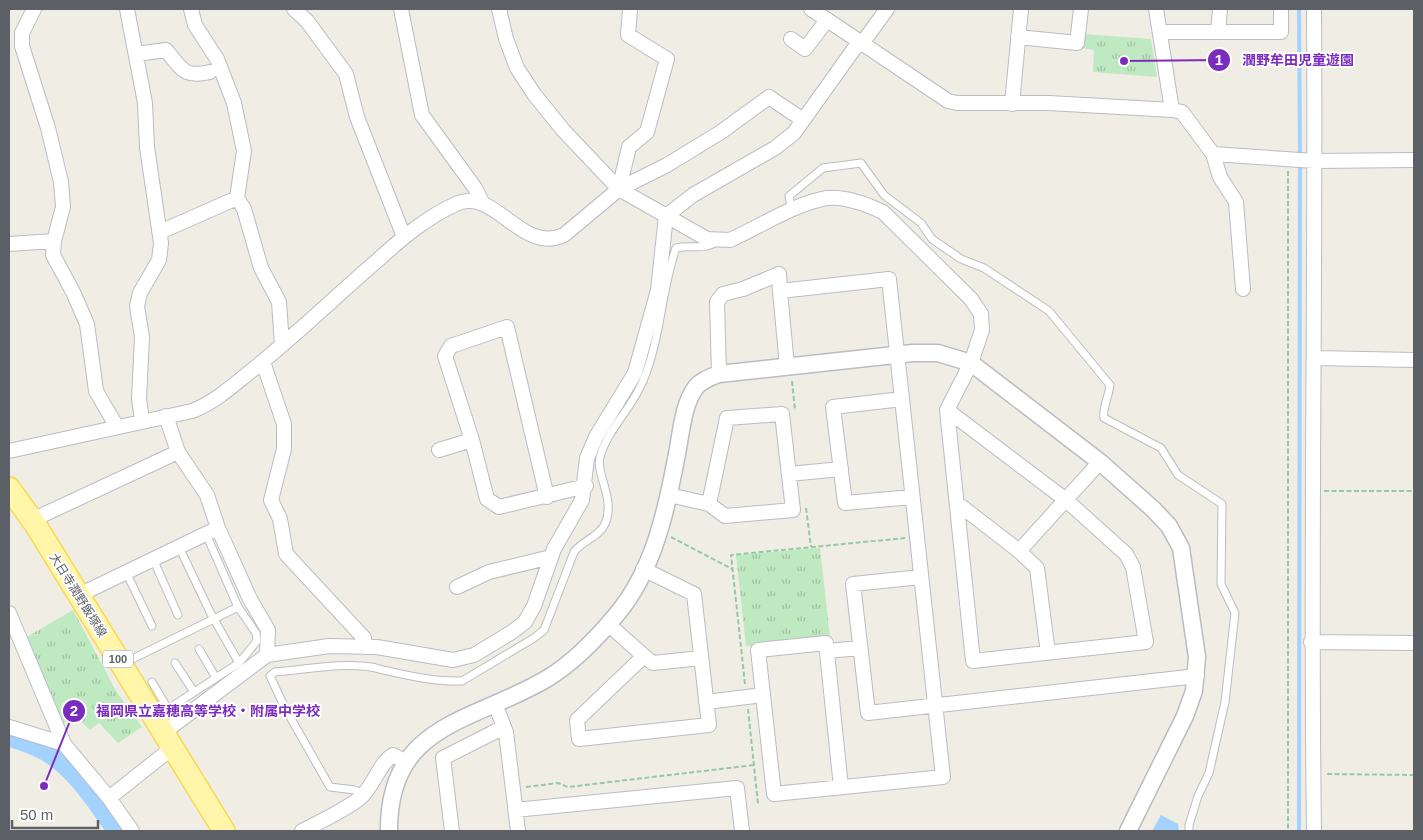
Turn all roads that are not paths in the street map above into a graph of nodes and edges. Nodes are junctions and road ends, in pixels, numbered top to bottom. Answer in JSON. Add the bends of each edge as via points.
{"nodes":[{"id":1,"x":34,"y":9,"type":"edge"},
{"id":2,"x":127,"y":9,"type":"edge"},
{"id":3,"x":191,"y":9,"type":"edge"},
{"id":4,"x":294,"y":9,"type":"edge"},
{"id":5,"x":401,"y":9,"type":"edge"},
{"id":6,"x":499,"y":9,"type":"edge"},
{"id":7,"x":630,"y":9,"type":"edge"},
{"id":8,"x":811,"y":9,"type":"edge"},
{"id":9,"x":886,"y":9,"type":"edge"},
{"id":10,"x":1021,"y":9,"type":"edge"},
{"id":11,"x":1081,"y":9,"type":"edge"},
{"id":12,"x":1156,"y":9,"type":"edge"},
{"id":13,"x":1220,"y":9,"type":"edge"},
{"id":14,"x":1280,"y":9,"type":"edge"},
{"id":15,"x":1314,"y":9,"type":"edge"},
{"id":16,"x":827,"y":20,"type":"junction"},
{"id":17,"x":1160,"y":32,"type":"junction"},
{"id":18,"x":1218,"y":32,"type":"junction"},
{"id":19,"x":1018,"y":37,"type":"junction"},
{"id":20,"x":791,"y":39,"type":"dead end"},
{"id":21,"x":859,"y":42,"type":"junction"},
{"id":22,"x":136,"y":54,"type":"junction"},
{"id":23,"x":210,"y":72,"type":"dead end"},
{"id":24,"x":1012,"y":104,"type":"junction"},
{"id":25,"x":1172,"y":110,"type":"junction"},
{"id":26,"x":803,"y":120,"type":"junction"},
{"id":27,"x":1213,"y":154,"type":"junction"},
{"id":28,"x":1414,"y":160,"type":"edge"},
{"id":29,"x":1311,"y":161,"type":"junction"},
{"id":30,"x":619,"y":189,"type":"junction"},
{"id":31,"x":237,"y":198,"type":"junction"},
{"id":32,"x":482,"y":202,"type":"junction"},
{"id":33,"x":792,"y":211,"type":"junction"},
{"id":34,"x":666,"y":216,"type":"junction"},
{"id":35,"x":160,"y":232,"type":"junction"},
{"id":36,"x":404,"y":237,"type":"junction"},
{"id":37,"x":54,"y":241,"type":"junction"},
{"id":38,"x":718,"y":241,"type":"junction"},
{"id":39,"x":9,"y":244,"type":"edge"},
{"id":40,"x":1243,"y":289,"type":"dead end"},
{"id":41,"x":780,"y":291,"type":"junction"},
{"id":42,"x":282,"y":345,"type":"junction"},
{"id":43,"x":897,"y":355,"type":"junction"},
{"id":44,"x":1315,"y":358,"type":"junction"},
{"id":45,"x":1414,"y":360,"type":"edge"},
{"id":46,"x":263,"y":362,"type":"junction"},
{"id":47,"x":972,"y":363,"type":"junction"},
{"id":48,"x":787,"y":366,"type":"junction"},
{"id":49,"x":719,"y":374,"type":"junction"},
{"id":50,"x":902,"y":399,"type":"junction"},
{"id":51,"x":947,"y":410,"type":"junction"},
{"id":52,"x":166,"y":416,"type":"junction"},
{"id":53,"x":142,"y":420,"type":"junction"},
{"id":54,"x":117,"y":427,"type":"junction"},
{"id":55,"x":472,"y":440,"type":"junction"},
{"id":56,"x":439,"y":450,"type":"dead end"},
{"id":57,"x":9,"y":451,"type":"edge"},
{"id":58,"x":178,"y":452,"type":"junction"},
{"id":59,"x":1100,"y":462,"type":"junction"},
{"id":60,"x":840,"y":469,"type":"junction"},
{"id":61,"x":789,"y":474,"type":"junction"},
{"id":62,"x":586,"y":486,"type":"junction"},
{"id":63,"x":9,"y":488,"type":"edge"},
{"id":64,"x":669,"y":495,"type":"junction"},
{"id":65,"x":912,"y":496,"type":"junction"},
{"id":66,"x":548,"y":497,"type":"junction"},
{"id":67,"x":1066,"y":500,"type":"junction"},
{"id":68,"x":957,"y":503,"type":"junction"},
{"id":69,"x":709,"y":504,"type":"junction"},
{"id":70,"x":32,"y":520,"type":"junction"},
{"id":71,"x":212,"y":531,"type":"junction"},
{"id":72,"x":179,"y":546,"type":"junction"},
{"id":73,"x":1019,"y":551,"type":"junction"},
{"id":74,"x":551,"y":557,"type":"junction"},
{"id":75,"x":153,"y":559,"type":"junction"},
{"id":76,"x":643,"y":569,"type":"junction"},
{"id":77,"x":126,"y":572,"type":"junction"},
{"id":78,"x":921,"y":577,"type":"junction"},
{"id":79,"x":457,"y":587,"type":"dead end"},
{"id":80,"x":79,"y":595,"type":"junction"},
{"id":81,"x":238,"y":607,"type":"junction"},
{"id":82,"x":9,"y":613,"type":"edge"},
{"id":83,"x":178,"y":615,"type":"dead end"},
{"id":84,"x":215,"y":618,"type":"junction"},
{"id":85,"x":608,"y":624,"type":"junction"},
{"id":86,"x":152,"y":626,"type":"dead end"},
{"id":87,"x":1311,"y":642,"type":"junction"},
{"id":88,"x":1414,"y":643,"type":"edge"},
{"id":89,"x":365,"y":647,"type":"junction"},
{"id":90,"x":860,"y":648,"type":"junction"},
{"id":91,"x":199,"y":649,"type":"dead end"},
{"id":92,"x":827,"y":651,"type":"junction"},
{"id":93,"x":1048,"y":653,"type":"junction"},
{"id":94,"x":267,"y":655,"type":"junction"},
{"id":95,"x":644,"y":656,"type":"junction"},
{"id":96,"x":701,"y":658,"type":"junction"},
{"id":97,"x":239,"y":662,"type":"junction"},
{"id":98,"x":175,"y":663,"type":"dead end"},
{"id":99,"x":121,"y":664,"type":"junction"},
{"id":100,"x":1197,"y":676,"type":"junction"},
{"id":101,"x":216,"y":678,"type":"junction"},
{"id":102,"x":152,"y":682,"type":"dead end"},
{"id":103,"x":194,"y":692,"type":"junction"},
{"id":104,"x":763,"y":695,"type":"junction"},
{"id":105,"x":706,"y":702,"type":"junction"},
{"id":106,"x":495,"y":704,"type":"junction"},
{"id":107,"x":935,"y":706,"type":"junction"},
{"id":108,"x":9,"y":727,"type":"edge"},
{"id":109,"x":504,"y":727,"type":"junction"},
{"id":110,"x":168,"y":741,"type":"junction"},
{"id":111,"x":64,"y":744,"type":"junction"},
{"id":112,"x":406,"y":762,"type":"junction"},
{"id":113,"x":842,"y":787,"type":"junction"},
{"id":114,"x":363,"y":794,"type":"junction"},
{"id":115,"x":109,"y":798,"type":"junction"},
{"id":116,"x":515,"y":810,"type":"junction"},
{"id":117,"x":132,"y":831,"type":"edge"},
{"id":118,"x":224,"y":831,"type":"edge"},
{"id":119,"x":302,"y":831,"type":"edge"},
{"id":120,"x":389,"y":831,"type":"edge"},
{"id":121,"x":452,"y":831,"type":"edge"},
{"id":122,"x":518,"y":831,"type":"edge"},
{"id":123,"x":742,"y":831,"type":"edge"},
{"id":124,"x":1128,"y":831,"type":"edge"},
{"id":125,"x":1189,"y":831,"type":"edge"},
{"id":126,"x":1314,"y":831,"type":"edge"}],
"edges":[{"from":1,"to":37,"type":"street","via":[[22,33],[22,46],[61,182],[63,207]]},
{"from":2,"to":22,"type":"street"},
{"from":3,"to":31,"type":"street","via":[[195,25],[217,59],[234,103],[244,151]]},
{"from":4,"to":36,"type":"street","via":[[346,74],[357,117]]},
{"from":5,"to":32,"type":"street","via":[[422,115]]},
{"from":6,"to":30,"type":"street","via":[[517,68],[534,94],[562,130]]},
{"from":7,"to":30,"type":"street","via":[[628,35],[667,59],[647,132],[629,147]]},
{"from":8,"to":16,"type":"street"},
{"from":9,"to":21,"type":"street","via":[[866,38]]},
{"from":10,"to":19,"type":"street"},
{"from":11,"to":19,"type":"street","via":[[1077,43]]},
{"from":12,"to":17,"type":"street"},
{"from":13,"to":18,"type":"street"},
{"from":14,"to":18,"type":"street","via":[[1281,32]]},
{"from":15,"to":29,"type":"street"},
{"from":16,"to":20,"type":"street","via":[[805,49]]},
{"from":16,"to":21,"type":"street"},
{"from":17,"to":18,"type":"street"},
{"from":17,"to":25,"type":"street"},
{"from":19,"to":24,"type":"street"},
{"from":21,"to":24,"type":"street","via":[[948,101]]},
{"from":21,"to":26,"type":"street"},
{"from":22,"to":23,"type":"street","via":[[166,50],[189,74]]},
{"from":22,"to":35,"type":"street"},
{"from":24,"to":25,"type":"street"},
{"from":25,"to":27,"type":"street","via":[[1182,112]]},
{"from":26,"to":30,"type":"street","via":[[768,97],[721,132]]},
{"from":26,"to":34,"type":"street","via":[[794,133],[775,148],[693,195]]},
{"from":27,"to":29,"type":"street"},
{"from":27,"to":40,"type":"street","via":[[1220,176],[1236,202]]},
{"from":28,"to":29,"type":"street"},
{"from":29,"to":44,"type":"street"},
{"from":30,"to":32,"type":"street","via":[[554,240],[541,239]]},
{"from":30,"to":34,"type":"street"},
{"from":31,"to":35,"type":"street"},
{"from":31,"to":42,"type":"street","via":[[244,209],[261,268],[278,302]]},
{"from":32,"to":36,"type":"street","via":[[458,202]]},
{"from":33,"to":38,"type":"street","via":[[730,240]]},
{"from":33,"to":47,"type":"street","via":[[828,198],[865,203],[883,212],[971,299],[981,314],[982,330]]},
{"from":33,"to":125,"type":"lane","via":[[789,196],[823,168],[861,163],[884,194],[921,224],[932,239],[961,259],[984,268],[1049,311],[1110,385],[1104,418],[1161,448],[1178,474],[1222,504],[1221,584],[1235,612],[1225,702],[1209,773],[1188,825]]},
{"from":34,"to":38,"type":"street","via":[[706,239]]},
{"from":34,"to":62,"type":"street","via":[[658,290],[643,351],[635,373],[596,436],[587,458]]},
{"from":35,"to":53,"type":"street","via":[[159,260],[140,293],[137,306],[142,337]]},
{"from":36,"to":42,"type":"street"},
{"from":37,"to":39,"type":"street"},
{"from":37,"to":54,"type":"street","via":[[53,255],[87,324],[96,391]]},
{"from":38,"to":114,"type":"lane","via":[[709,247],[676,248],[656,344],[643,383],[605,444],[599,460],[609,507],[605,524],[600,532],[574,552],[544,630],[462,681],[346,666],[274,672],[270,676],[330,787]]},
{"from":41,"to":43,"type":"street","via":[[889,279]]},
{"from":41,"to":48,"type":"street"},
{"from":41,"to":49,"type":"street","via":[[779,274],[744,289],[722,294],[717,302]]},
{"from":42,"to":46,"type":"street"},
{"from":43,"to":47,"type":"street","via":[[938,353]]},
{"from":43,"to":48,"type":"street"},
{"from":43,"to":50,"type":"street"},
{"from":44,"to":45,"type":"street"},
{"from":44,"to":87,"type":"street"},
{"from":46,"to":52,"type":"street","via":[[210,404]]},
{"from":46,"to":89,"type":"street","via":[[284,424],[284,449],[271,500],[280,519],[286,554],[364,638]]},
{"from":47,"to":51,"type":"street"},
{"from":47,"to":59,"type":"street"},
{"from":48,"to":49,"type":"street"},
{"from":49,"to":64,"type":"street","via":[[696,387],[690,398]]},
{"from":50,"to":60,"type":"street","via":[[833,407]]},
{"from":50,"to":65,"type":"street"},
{"from":51,"to":67,"type":"street"},
{"from":51,"to":68,"type":"street"},
{"from":52,"to":53,"type":"street"},
{"from":52,"to":58,"type":"street"},
{"from":53,"to":54,"type":"street"},
{"from":54,"to":57,"type":"street"},
{"from":55,"to":56,"type":"street"},
{"from":55,"to":66,"type":"street","via":[[487,499],[499,507]]},
{"from":55,"to":66,"type":"street","via":[[445,356],[451,346],[507,327]]},
{"from":58,"to":70,"type":"street"},
{"from":58,"to":71,"type":"street","via":[[207,495]]},
{"from":59,"to":67,"type":"street"},
{"from":59,"to":100,"type":"street","via":[[1153,508],[1169,526],[1180,548],[1197,657]]},
{"from":60,"to":61,"type":"street"},
{"from":60,"to":65,"type":"street","via":[[845,503]]},
{"from":61,"to":69,"type":"street","via":[[793,510],[725,516]]},
{"from":61,"to":69,"type":"street","via":[[782,414],[727,418]]},
{"from":62,"to":66,"type":"street"},
{"from":62,"to":74,"type":"street","via":[[576,514]]},
{"from":63,"to":70,"type":"main road","name":"大日寺潤野飯塚線","number":"100"},
{"from":64,"to":69,"type":"street"},
{"from":64,"to":76,"type":"street","via":[[661,530]]},
{"from":65,"to":78,"type":"street"},
{"from":67,"to":73,"type":"street"},
{"from":67,"to":93,"type":"street","via":[[1126,554],[1133,567],[1146,642]]},
{"from":68,"to":73,"type":"street"},
{"from":68,"to":93,"type":"street","via":[[973,661]]},
{"from":70,"to":80,"type":"main road","name":"大日寺潤野飯塚線","number":"100"},
{"from":71,"to":72,"type":"street"},
{"from":71,"to":81,"type":"lane"},
{"from":71,"to":94,"type":"street","via":[[268,630]]},
{"from":72,"to":75,"type":"street"},
{"from":72,"to":84,"type":"lane"},
{"from":73,"to":93,"type":"street","via":[[1037,568]]},
{"from":74,"to":79,"type":"street","via":[[489,572]]},
{"from":74,"to":89,"type":"street","via":[[525,622],[474,655],[453,660]]},
{"from":75,"to":77,"type":"street"},
{"from":75,"to":83,"type":"lane"},
{"from":76,"to":85,"type":"street","via":[[619,612]]},
{"from":76,"to":96,"type":"street","via":[[694,594]]},
{"from":77,"to":80,"type":"street"},
{"from":77,"to":86,"type":"lane"},
{"from":78,"to":90,"type":"street","via":[[853,584]]},
{"from":78,"to":107,"type":"street"},
{"from":80,"to":99,"type":"main road","name":"大日寺潤野飯塚線","number":"100"},
{"from":81,"to":84,"type":"lane"},
{"from":81,"to":97,"type":"lane","via":[[256,633],[257,641]]},
{"from":82,"to":111,"type":"street"},
{"from":84,"to":97,"type":"lane"},
{"from":84,"to":99,"type":"lane"},
{"from":85,"to":95,"type":"street"},
{"from":85,"to":106,"type":"street","via":[[549,677]]},
{"from":87,"to":88,"type":"street"},
{"from":87,"to":126,"type":"street"},
{"from":89,"to":94,"type":"street","via":[[329,646]]},
{"from":90,"to":92,"type":"street"},
{"from":90,"to":107,"type":"street","via":[[868,713]]},
{"from":91,"to":101,"type":"lane"},
{"from":92,"to":104,"type":"street","via":[[826,643],[758,650]]},
{"from":92,"to":113,"type":"street"},
{"from":94,"to":110,"type":"street"},
{"from":95,"to":96,"type":"street","via":[[653,663]]},
{"from":95,"to":105,"type":"street","via":[[577,720],[579,739],[709,725]]},
{"from":96,"to":105,"type":"street"},
{"from":97,"to":101,"type":"lane"},
{"from":98,"to":103,"type":"lane"},
{"from":99,"to":110,"type":"main road","name":"大日寺潤野飯塚線","number":"100"},
{"from":100,"to":107,"type":"street"},
{"from":100,"to":124,"type":"street","via":[[1185,716]]},
{"from":101,"to":103,"type":"lane"},
{"from":102,"to":103,"type":"lane","via":[[168,708]]},
{"from":104,"to":105,"type":"street"},
{"from":104,"to":113,"type":"street","via":[[774,794]]},
{"from":106,"to":109,"type":"street"},
{"from":106,"to":112,"type":"street","via":[[435,732]]},
{"from":107,"to":113,"type":"street","via":[[943,777]]},
{"from":108,"to":111,"type":"street"},
{"from":109,"to":116,"type":"street"},
{"from":109,"to":121,"type":"street","via":[[443,758]]},
{"from":110,"to":115,"type":"street"},
{"from":110,"to":118,"type":"main road","name":"大日寺潤野飯塚線","number":"100"},
{"from":111,"to":115,"type":"street"},
{"from":112,"to":114,"type":"street","via":[[393,755],[388,758],[374,783]]},
{"from":112,"to":120,"type":"street","via":[[392,798]]},
{"from":114,"to":119,"type":"street"},
{"from":115,"to":117,"type":"street"},
{"from":116,"to":122,"type":"street"},
{"from":116,"to":123,"type":"street","via":[[737,788]]}]}
